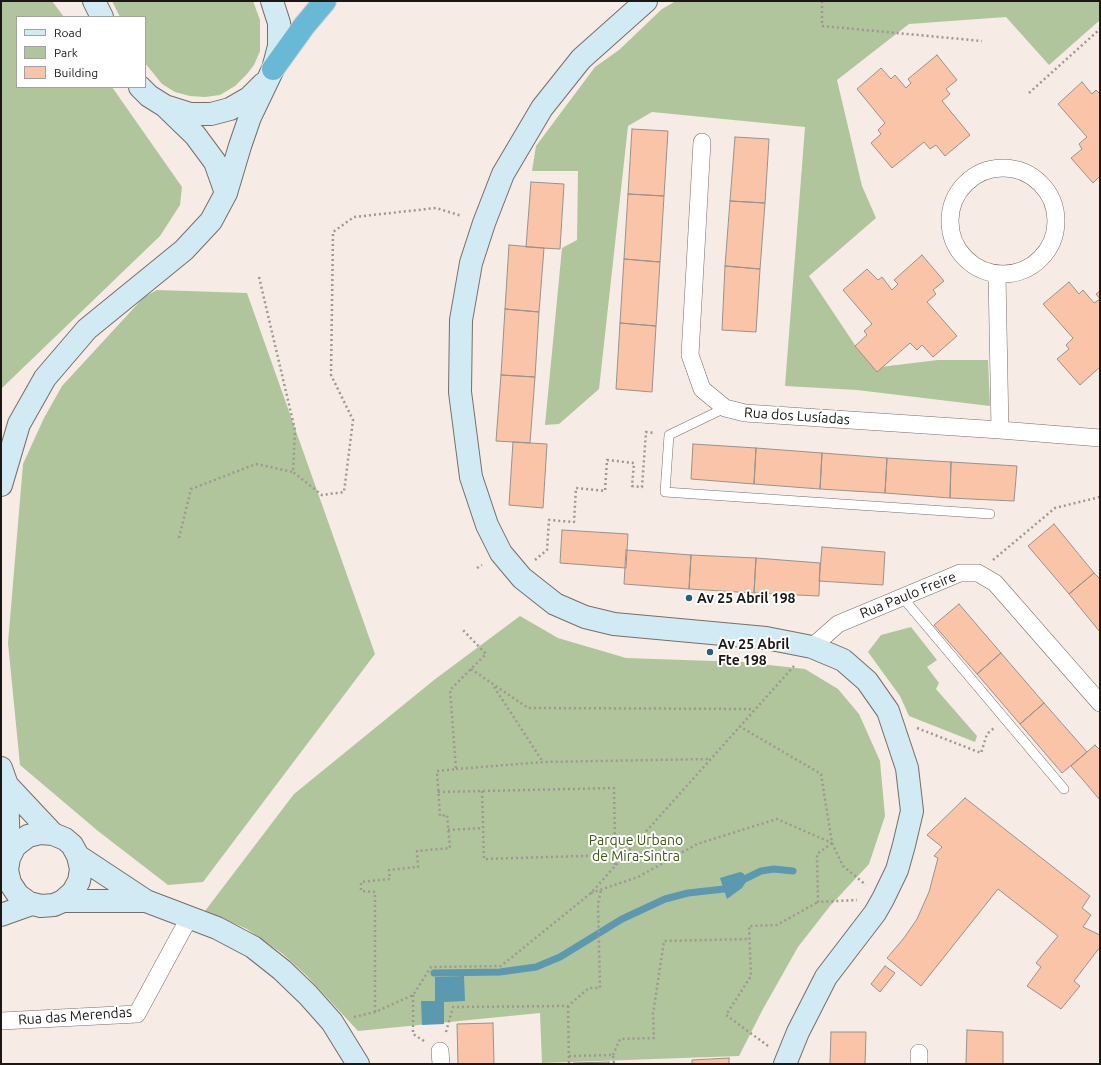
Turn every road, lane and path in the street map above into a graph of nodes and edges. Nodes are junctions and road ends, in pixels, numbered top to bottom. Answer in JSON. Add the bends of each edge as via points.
{"nodes":[{"id":1,"x":94,"y":1,"type":"edge"},
{"id":2,"x":272,"y":1,"type":"edge"},
{"id":3,"x":326,"y":1,"type":"edge"},
{"id":4,"x":646,"y":1,"type":"edge"},
{"id":5,"x":822,"y":1,"type":"edge"},
{"id":6,"x":102,"y":16,"type":"edge"},
{"id":7,"x":1100,"y":29,"type":"edge"},
{"id":8,"x":982,"y":41,"type":"dead end"},
{"id":9,"x":270,"y":75,"type":"junction"},
{"id":10,"x":141,"y":88,"type":"edge"},
{"id":11,"x":1029,"y":93,"type":"dead end"},
{"id":12,"x":165,"y":106,"type":"junction"},
{"id":13,"x":702,"y":142,"type":"dead end"},
{"id":14,"x":226,"y":193,"type":"junction"},
{"id":15,"x":484,"y":223,"type":"junction"},
{"id":16,"x":997,"y":275,"type":"junction"},
{"id":17,"x":260,"y":277,"type":"dead end"},
{"id":18,"x":725,"y":408,"type":"junction"},
{"id":19,"x":1000,"y":430,"type":"junction"},
{"id":20,"x":669,"y":435,"type":"junction"},
{"id":21,"x":1100,"y":438,"type":"edge"},
{"id":22,"x":293,"y":472,"type":"junction"},
{"id":23,"x":1,"y":485,"type":"edge"},
{"id":24,"x":1100,"y":497,"type":"edge"},
{"id":25,"x":990,"y":514,"type":"dead end"},
{"id":26,"x":179,"y":538,"type":"dead end"},
{"id":27,"x":978,"y":573,"type":"junction"},
{"id":28,"x":519,"y":575,"type":"junction"},
{"id":29,"x":903,"y":598,"type":"junction"},
{"id":30,"x":462,"y":630,"type":"dead end"},
{"id":31,"x":812,"y":647,"type":"junction"},
{"id":32,"x":471,"y":669,"type":"junction"},
{"id":33,"x":492,"y":685,"type":"junction"},
{"id":34,"x":1100,"y":703,"type":"edge"},
{"id":35,"x":755,"y":709,"type":"junction"},
{"id":36,"x":890,"y":718,"type":"junction"},
{"id":37,"x":1005,"y":719,"type":"junction"},
{"id":38,"x":739,"y":726,"type":"junction"},
{"id":39,"x":710,"y":759,"type":"junction"},
{"id":40,"x":543,"y":762,"type":"junction"},
{"id":41,"x":456,"y":769,"type":"junction"},
{"id":42,"x":4,"y":777,"type":"edge"},
{"id":43,"x":1064,"y":789,"type":"dead end"},
{"id":44,"x":482,"y":791,"type":"junction"},
{"id":45,"x":438,"y":792,"type":"junction"},
{"id":46,"x":483,"y":828,"type":"junction"},
{"id":47,"x":448,"y":830,"type":"junction"},
{"id":48,"x":53,"y":834,"type":"junction"},
{"id":49,"x":832,"y":843,"type":"junction"},
{"id":50,"x":634,"y":845,"type":"junction"},
{"id":51,"x":616,"y":846,"type":"junction"},
{"id":52,"x":616,"y":855,"type":"junction"},
{"id":53,"x":78,"y":856,"type":"junction"},
{"id":54,"x":615,"y":866,"type":"junction"},
{"id":55,"x":6,"y":869,"type":"edge"},
{"id":56,"x":601,"y":890,"type":"junction"},
{"id":57,"x":591,"y":893,"type":"junction"},
{"id":58,"x":883,"y":899,"type":"junction"},
{"id":59,"x":63,"y":901,"type":"junction"},
{"id":60,"x":146,"y":901,"type":"junction"},
{"id":61,"x":818,"y":902,"type":"junction"},
{"id":62,"x":32,"y":904,"type":"junction"},
{"id":63,"x":1,"y":916,"type":"edge"},
{"id":64,"x":189,"y":918,"type":"junction"},
{"id":65,"x":750,"y":939,"type":"junction"},
{"id":66,"x":413,"y":995,"type":"junction"},
{"id":67,"x":568,"y":1006,"type":"junction"},
{"id":68,"x":375,"y":1012,"type":"junction"},
{"id":69,"x":1,"y":1021,"type":"edge"},
{"id":70,"x":332,"y":1022,"type":"junction"},
{"id":71,"x":613,"y":1055,"type":"junction"},
{"id":72,"x":569,"y":1056,"type":"junction"},
{"id":73,"x":441,"y":1058,"type":"edge"},
{"id":74,"x":786,"y":1062,"type":"edge"},
{"id":75,"x":358,"y":1064,"type":"edge"},
{"id":76,"x":569,"y":1064,"type":"edge"},
{"id":77,"x":614,"y":1064,"type":"edge"}],
"edges":[{"from":1,"to":6,"type":"street"},
{"from":2,"to":9,"type":"street","via":[[279,24],[279,46]]},
{"from":3,"to":9,"type":"highway","via":[[304,26]]},
{"from":4,"to":15,"type":"street","via":[[581,59],[542,108],[503,174]]},
{"from":5,"to":8,"type":"path","via":[[822,26]]},
{"from":7,"to":11,"type":"path"},
{"from":9,"to":12,"type":"street","via":[[249,98],[230,109],[211,114],[190,114]]},
{"from":9,"to":14,"type":"street","via":[[250,117]]},
{"from":10,"to":12,"type":"street"},
{"from":12,"to":14,"type":"street","via":[[195,135],[215,162]]},
{"from":13,"to":18,"type":"street","name":"Rua dos Lusíadas","via":[[690,355],[702,390]]},
{"from":14,"to":23,"type":"street","via":[[211,221],[184,250],[87,329],[45,378],[19,424]]},
{"from":15,"to":22,"type":"path","via":[[436,208],[354,217],[333,232],[331,375],[353,420],[344,492],[322,495]]},
{"from":15,"to":28,"type":"street","via":[[471,263],[461,320],[460,392],[471,477],[487,525],[501,553]]},
{"from":16,"to":16,"type":"street","via":[[1016,273],[1034,264],[1047,251],[1054,235],[1054,204],[1044,188],[1030,175],[1012,169],[997,168],[979,173],[963,185],[953,201],[949,223],[954,241],[966,260],[982,270]]},
{"from":16,"to":19,"type":"street"},
{"from":17,"to":22,"type":"path","via":[[295,430]]},
{"from":18,"to":19,"type":"street","name":"Rua dos Lusíadas","via":[[745,413]]},
{"from":18,"to":20,"type":"lane"},
{"from":19,"to":21,"type":"street","name":"Rua dos Lusíadas"},
{"from":20,"to":25,"type":"lane","via":[[665,492]]},
{"from":20,"to":28,"type":"path","via":[[646,432],[642,487],[632,486],[634,463],[607,460],[605,490],[576,488],[574,522],[549,520],[547,550]]},
{"from":22,"to":26,"type":"path","via":[[256,464],[191,489]]},
{"from":24,"to":27,"type":"path","via":[[1055,508]]},
{"from":27,"to":29,"type":"street","name":"Rua Paulo Freire","via":[[960,573]]},
{"from":27,"to":34,"type":"street","via":[[994,583]]},
{"from":28,"to":31,"type":"street","via":[[555,604],[585,617],[614,624],[766,638]]},
{"from":29,"to":31,"type":"street","name":"Rua Paulo Freire","via":[[838,624]]},
{"from":29,"to":37,"type":"lane"},
{"from":30,"to":32,"type":"path","via":[[486,654]]},
{"from":31,"to":35,"type":"path"},
{"from":31,"to":36,"type":"street","via":[[843,660],[867,681]]},
{"from":32,"to":33,"type":"path"},
{"from":32,"to":41,"type":"path","via":[[450,690]]},
{"from":33,"to":35,"type":"path","via":[[528,708]]},
{"from":33,"to":40,"type":"path"},
{"from":35,"to":38,"type":"path"},
{"from":36,"to":37,"type":"path","via":[[981,752],[987,734]]},
{"from":36,"to":58,"type":"street","via":[[907,768],[912,811],[897,870]]},
{"from":37,"to":43,"type":"lane"},
{"from":38,"to":39,"type":"path"},
{"from":38,"to":49,"type":"path","via":[[821,774]]},
{"from":39,"to":40,"type":"path"},
{"from":39,"to":50,"type":"path"},
{"from":40,"to":41,"type":"path"},
{"from":41,"to":45,"type":"path","via":[[437,771]]},
{"from":42,"to":48,"type":"street"},
{"from":42,"to":55,"type":"street"},
{"from":44,"to":45,"type":"path"},
{"from":44,"to":46,"type":"path"},
{"from":44,"to":51,"type":"path","via":[[614,788]]},
{"from":45,"to":47,"type":"path","via":[[440,816],[447,815]]},
{"from":46,"to":47,"type":"path"},
{"from":46,"to":52,"type":"path","via":[[484,859]]},
{"from":47,"to":68,"type":"path","via":[[450,848],[417,851],[418,867],[389,870],[390,880],[361,882],[361,891],[375,892]]},
{"from":48,"to":53,"type":"street","via":[[72,845]]},
{"from":48,"to":55,"type":"street","via":[[40,833],[28,836],[15,846]]},
{"from":49,"to":56,"type":"path","via":[[777,818],[697,844],[638,877]]},
{"from":49,"to":58,"type":"path","via":[[843,866]]},
{"from":49,"to":61,"type":"path","via":[[817,854]]},
{"from":50,"to":51,"type":"path"},
{"from":50,"to":54,"type":"path"},
{"from":51,"to":52,"type":"path"},
{"from":52,"to":54,"type":"path"},
{"from":53,"to":59,"type":"street","via":[[81,868],[79,881],[73,892]]},
{"from":53,"to":60,"type":"street"},
{"from":54,"to":57,"type":"path"},
{"from":55,"to":62,"type":"street","via":[[10,883],[18,895]]},
{"from":56,"to":57,"type":"path"},
{"from":56,"to":67,"type":"path","via":[[598,904],[600,988],[589,988]]},
{"from":57,"to":66,"type":"path","via":[[501,966],[431,967]]},
{"from":58,"to":61,"type":"path"},
{"from":58,"to":74,"type":"street","via":[[826,977]]},
{"from":59,"to":60,"type":"street"},
{"from":59,"to":62,"type":"street","via":[[47,906]]},
{"from":60,"to":64,"type":"street"},
{"from":61,"to":65,"type":"path","via":[[777,925],[749,926]]},
{"from":62,"to":63,"type":"street"},
{"from":64,"to":69,"type":"street","name":"Rua das Merendas","via":[[138,1014]]},
{"from":64,"to":70,"type":"street","via":[[218,928],[253,947],[282,970]]},
{"from":65,"to":71,"type":"path","via":[[664,941],[653,1014],[654,1038],[620,1039]]},
{"from":65,"to":74,"type":"path","via":[[751,976],[726,1015]]},
{"from":66,"to":68,"type":"path"},
{"from":66,"to":73,"type":"path","via":[[413,1034]]},
{"from":67,"to":72,"type":"path"},
{"from":67,"to":73,"type":"path","via":[[453,1007]]},
{"from":68,"to":70,"type":"path"},
{"from":70,"to":75,"type":"street"},
{"from":71,"to":72,"type":"path"},
{"from":71,"to":77,"type":"path"},
{"from":72,"to":76,"type":"path"}]}
